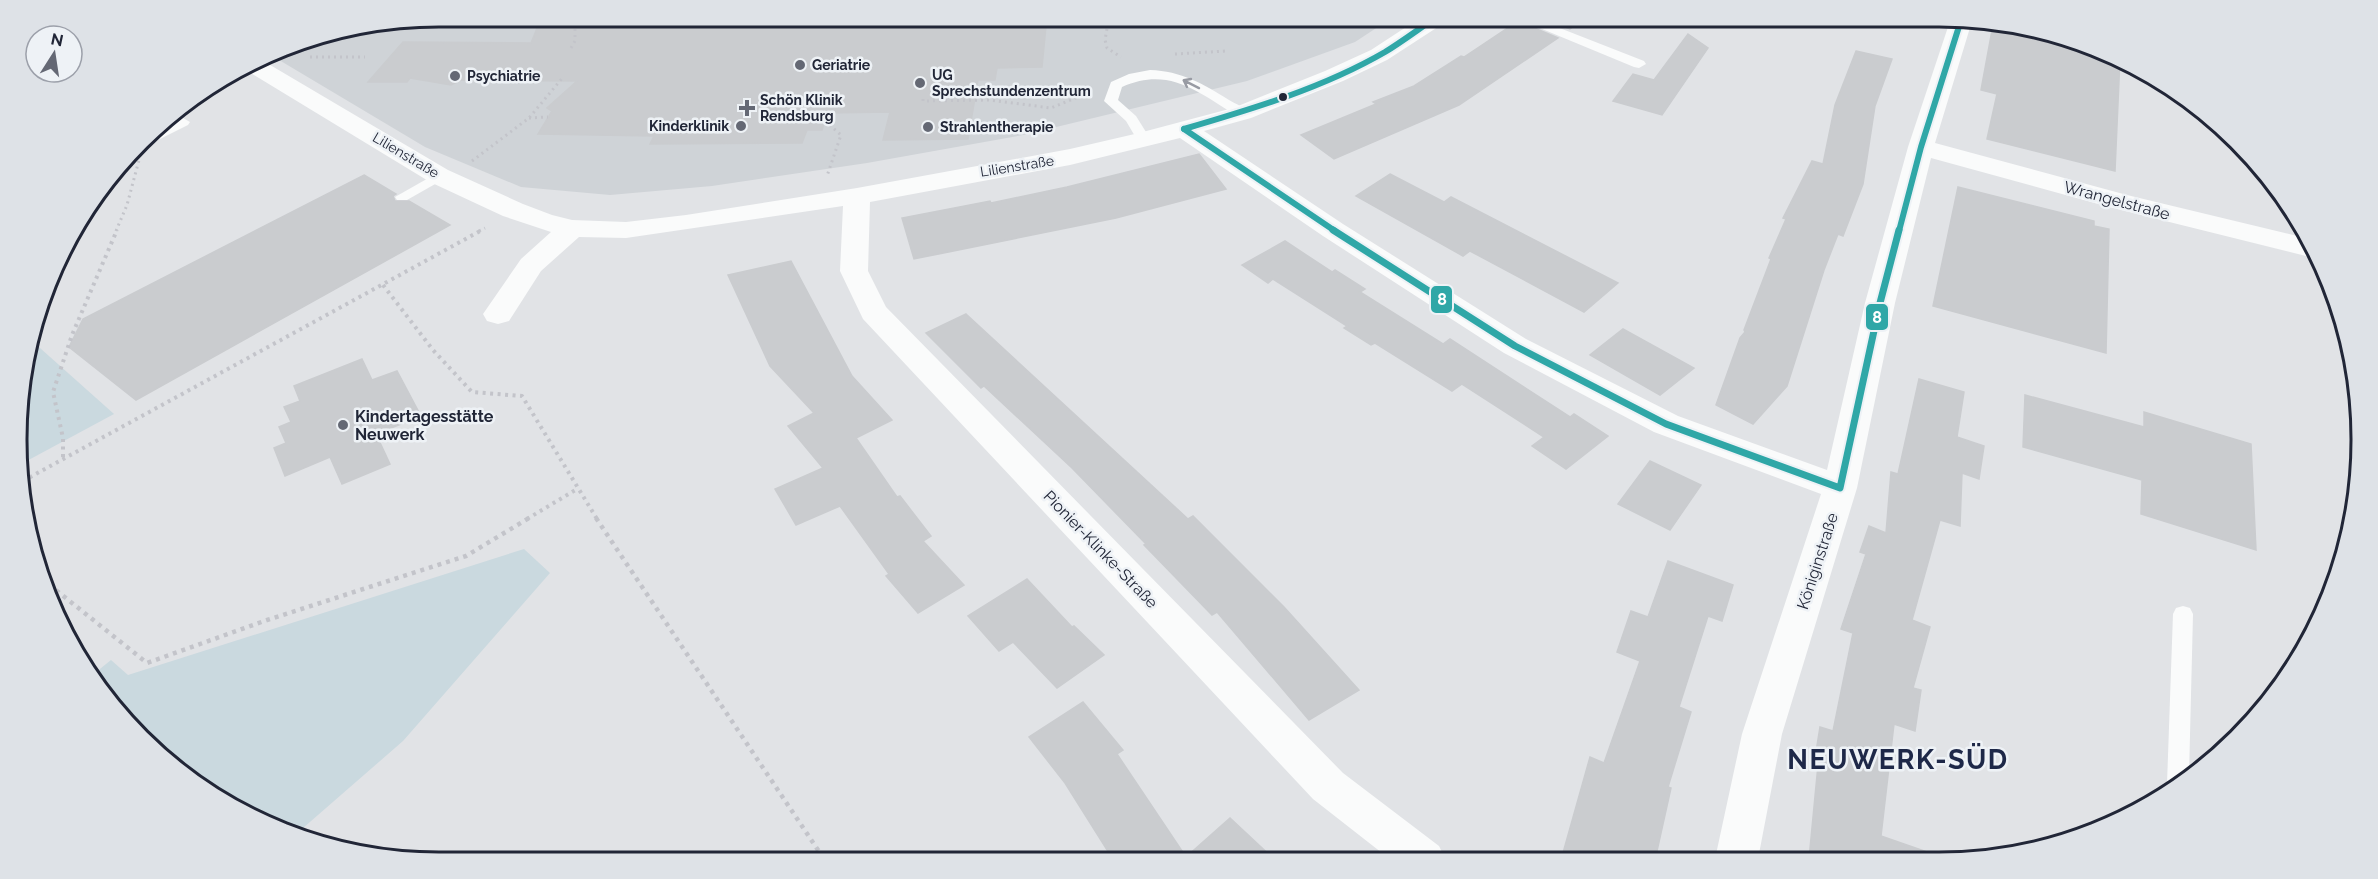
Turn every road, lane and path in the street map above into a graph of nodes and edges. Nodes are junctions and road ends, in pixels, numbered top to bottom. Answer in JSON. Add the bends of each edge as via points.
{"nodes":[{"id":1,"x":1422,"y":27,"type":"edge"},
{"id":2,"x":1545,"y":27,"type":"edge"},
{"id":3,"x":1959,"y":28,"type":"edge"},
{"id":4,"x":575,"y":29,"type":"dead end"},
{"id":5,"x":571,"y":48,"type":"dead end"},
{"id":6,"x":310,"y":57,"type":"dead end"},
{"id":7,"x":365,"y":57,"type":"dead end"},
{"id":8,"x":1639,"y":64,"type":"dead end"},
{"id":9,"x":259,"y":69,"type":"edge"},
{"id":10,"x":564,"y":76,"type":"dead end"},
{"id":11,"x":1088,"y":92,"type":"dead end"},
{"id":12,"x":923,"y":99,"type":"dead end"},
{"id":13,"x":1242,"y":113,"type":"junction"},
{"id":14,"x":548,"y":117,"type":"dead end"},
{"id":15,"x":529,"y":118,"type":"junction"},
{"id":16,"x":825,"y":121,"type":"dead end"},
{"id":17,"x":183,"y":122,"type":"dead end"},
{"id":18,"x":1184,"y":129,"type":"junction"},
{"id":19,"x":167,"y":130,"type":"edge"},
{"id":20,"x":1144,"y":140,"type":"junction"},
{"id":21,"x":1921,"y":147,"type":"junction"},
{"id":22,"x":139,"y":158,"type":"edge"},
{"id":23,"x":443,"y":178,"type":"junction"},
{"id":24,"x":857,"y":196,"type":"junction"},
{"id":25,"x":402,"y":197,"type":"dead end"},
{"id":26,"x":818,"y":201,"type":"junction"},
{"id":27,"x":513,"y":210,"type":"junction"},
{"id":28,"x":572,"y":228,"type":"junction"},
{"id":29,"x":2303,"y":246,"type":"edge"},
{"id":30,"x":383,"y":285,"type":"junction"},
{"id":31,"x":498,"y":314,"type":"dead end"},
{"id":32,"x":63,"y":458,"type":"junction"},
{"id":33,"x":29,"y":477,"type":"edge"},
{"id":34,"x":1840,"y":488,"type":"junction"},
{"id":35,"x":577,"y":489,"type":"junction"},
{"id":36,"x":55,"y":590,"type":"edge"},
{"id":37,"x":2183,"y":614,"type":"dead end"},
{"id":38,"x":2178,"y":775,"type":"edge"},
{"id":39,"x":819,"y":852,"type":"edge"},
{"id":40,"x":1414,"y":852,"type":"edge"},
{"id":41,"x":1738,"y":852,"type":"edge"}],
"edges":[{"from":1,"to":13,"type":"street","name":"Lilienstraße","via":[[1378,55]]},
{"from":2,"to":8,"type":"lane"},
{"from":3,"to":21,"type":"street","name":"Königinstraße"},
{"from":4,"to":5,"type":"path"},
{"from":6,"to":7,"type":"path"},
{"from":9,"to":23,"type":"street","name":"Lilienstraße"},
{"from":10,"to":15,"type":"path"},
{"from":11,"to":12,"type":"path","via":[[1052,108],[990,100]]},
{"from":13,"to":18,"type":"street","name":"Lilienstraße"},
{"from":13,"to":20,"type":"lane","one_way":true,"via":[[1186,80],[1158,72],[1132,75],[1116,85],[1111,101]]},
{"from":14,"to":15,"type":"path"},
{"from":15,"to":23,"type":"path"},
{"from":16,"to":26,"type":"path","via":[[841,135]]},
{"from":17,"to":19,"type":"lane"},
{"from":18,"to":20,"type":"street","name":"Lilienstraße"},
{"from":18,"to":34,"type":"street","via":[[1515,346],[1666,424]]},
{"from":20,"to":24,"type":"street","name":"Lilienstraße"},
{"from":21,"to":29,"type":"street","name":"Wrangelstraße"},
{"from":21,"to":34,"type":"street","name":"Königinstraße","via":[[1880,303]]},
{"from":22,"to":32,"type":"path","via":[[127,205],[72,335],[54,392]]},
{"from":23,"to":25,"type":"lane"},
{"from":23,"to":27,"type":"street","name":"Lilienstraße"},
{"from":24,"to":26,"type":"street","name":"Lilienstraße"},
{"from":24,"to":40,"type":"street","name":"Pionier-Klinke-Straße","via":[[854,271],[874,312],[1328,786]]},
{"from":26,"to":28,"type":"street","name":"Lilienstraße","via":[[626,230]]},
{"from":27,"to":28,"type":"street","name":"Lilienstraße"},
{"from":27,"to":30,"type":"path"},
{"from":28,"to":31,"type":"street","via":[[531,265]]},
{"from":30,"to":32,"type":"path"},
{"from":30,"to":35,"type":"path","via":[[433,350],[472,392],[522,396]]},
{"from":32,"to":33,"type":"path"},
{"from":34,"to":41,"type":"street","name":"Königinstraße","via":[[1762,734]]},
{"from":35,"to":36,"type":"path","via":[[466,556],[147,663]]},
{"from":35,"to":39,"type":"path"},
{"from":37,"to":38,"type":"lane"}]}
